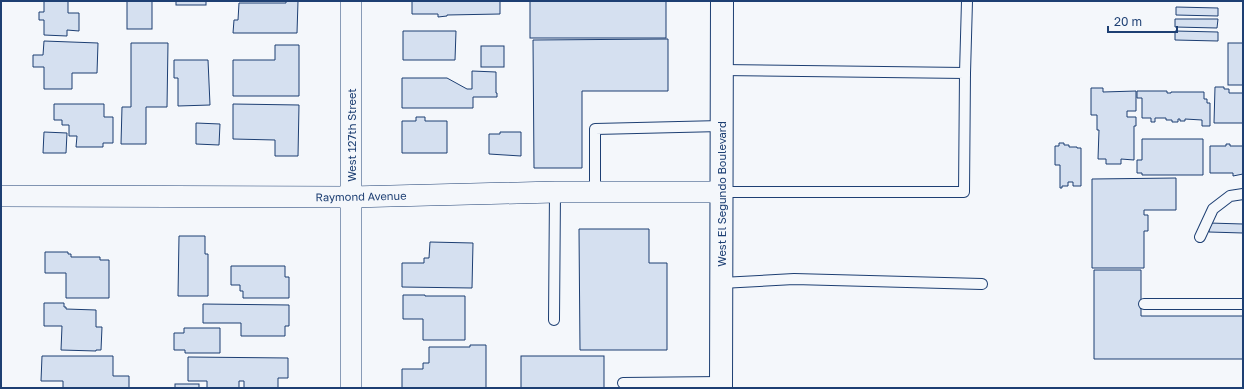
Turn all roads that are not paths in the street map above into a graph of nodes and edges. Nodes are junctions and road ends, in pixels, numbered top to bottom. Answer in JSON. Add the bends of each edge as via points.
{"nodes":[{"id":1,"x":352,"y":1,"type":"edge"},
{"id":2,"x":722,"y":1,"type":"edge"},
{"id":3,"x":967,"y":1,"type":"edge"},
{"id":4,"x":722,"y":70,"type":"junction"},
{"id":5,"x":965,"y":72,"type":"junction"},
{"id":6,"x":722,"y":126,"type":"junction"},
{"id":7,"x":555,"y":192,"type":"junction"},
{"id":8,"x":595,"y":192,"type":"junction"},
{"id":9,"x":722,"y":192,"type":"junction"},
{"id":10,"x":1243,"y":194,"type":"edge"},
{"id":11,"x":1,"y":196,"type":"edge"},
{"id":12,"x":351,"y":197,"type":"junction"},
{"id":13,"x":1200,"y":236,"type":"dead end"},
{"id":14,"x":721,"y":283,"type":"junction"},
{"id":15,"x":982,"y":284,"type":"dead end"},
{"id":16,"x":1144,"y":304,"type":"dead end"},
{"id":17,"x":1243,"y":304,"type":"edge"},
{"id":18,"x":554,"y":320,"type":"dead end"},
{"id":19,"x":623,"y":383,"type":"dead end"},
{"id":20,"x":721,"y":385,"type":"edge"},
{"id":21,"x":351,"y":388,"type":"edge"}],
"edges":[{"from":1,"to":12,"type":"street","name":"West 127th Street"},
{"from":2,"to":4,"type":"main road","name":"West El Segundo Boulevard"},
{"from":3,"to":5,"type":"lane"},
{"from":4,"to":5,"type":"lane"},
{"from":4,"to":6,"type":"main road","name":"West El Segundo Boulevard"},
{"from":5,"to":9,"type":"lane","via":[[964,192]]},
{"from":6,"to":8,"type":"lane","via":[[595,129]]},
{"from":6,"to":9,"type":"main road","name":"West El Segundo Boulevard"},
{"from":7,"to":8,"type":"street","name":"Raymond Avenue"},
{"from":7,"to":12,"type":"street","name":"Raymond Avenue"},
{"from":7,"to":18,"type":"lane"},
{"from":8,"to":9,"type":"street","name":"Raymond Avenue"},
{"from":9,"to":14,"type":"main road","name":"West El Segundo Boulevard"},
{"from":10,"to":13,"type":"lane","via":[[1230,196],[1213,209]]},
{"from":11,"to":12,"type":"street","name":"Raymond Avenue"},
{"from":12,"to":21,"type":"street","name":"West 127th Street"},
{"from":14,"to":15,"type":"lane","via":[[794,279]]},
{"from":14,"to":20,"type":"main road","name":"West El Segundo Boulevard"},
{"from":16,"to":17,"type":"lane"},
{"from":19,"to":20,"type":"lane"}]}
